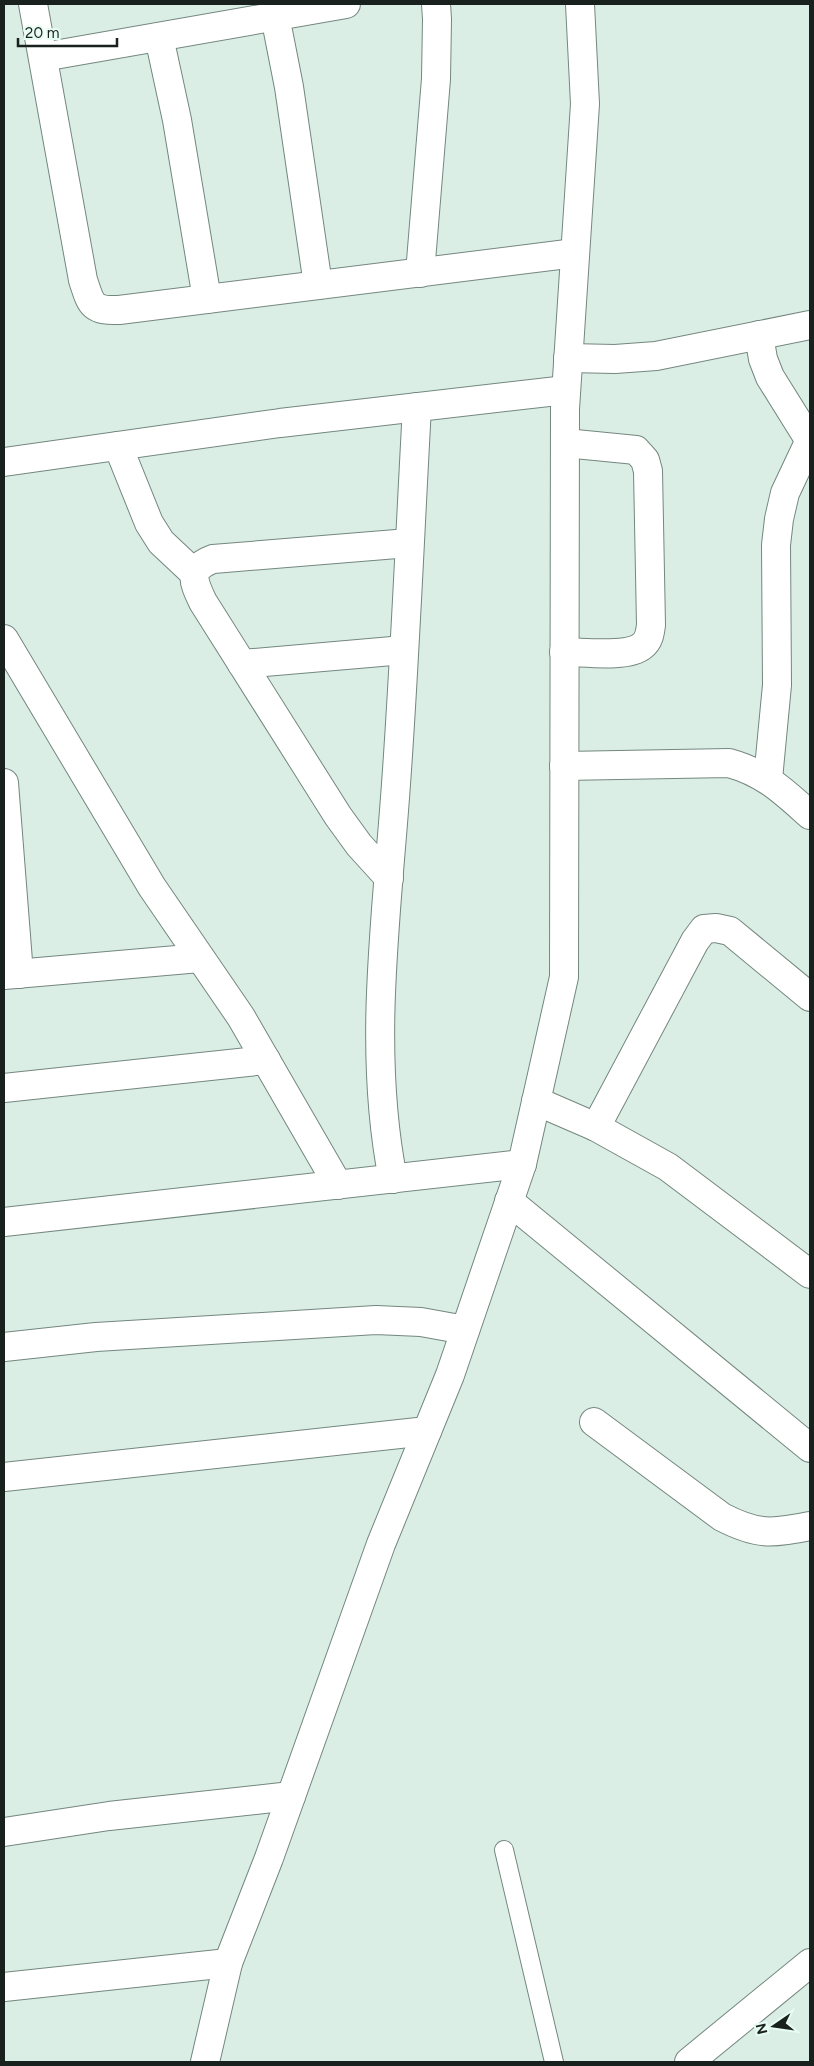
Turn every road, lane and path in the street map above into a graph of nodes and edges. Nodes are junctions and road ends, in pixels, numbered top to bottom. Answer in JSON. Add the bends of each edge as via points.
{"nodes":[{"id":1,"x":33,"y":4,"type":"edge"},
{"id":2,"x":346,"y":4,"type":"edge"},
{"id":3,"x":436,"y":4,"type":"edge"},
{"id":4,"x":580,"y":4,"type":"edge"},
{"id":5,"x":276,"y":16,"type":"junction"},
{"id":6,"x":159,"y":37,"type":"junction"},
{"id":7,"x":43,"y":58,"type":"junction"},
{"id":8,"x":575,"y":253,"type":"junction"},
{"id":9,"x":420,"y":272,"type":"junction"},
{"id":10,"x":318,"y":285,"type":"junction"},
{"id":11,"x":207,"y":299,"type":"junction"},
{"id":12,"x":810,"y":325,"type":"edge"},
{"id":13,"x":759,"y":336,"type":"junction"},
{"id":14,"x":568,"y":358,"type":"junction"},
{"id":15,"x":566,"y":390,"type":"junction"},
{"id":16,"x":417,"y":408,"type":"junction"},
{"id":17,"x":810,"y":441,"type":"edge"},
{"id":18,"x":565,"y":443,"type":"junction"},
{"id":19,"x":118,"y":446,"type":"junction"},
{"id":20,"x":4,"y":462,"type":"edge"},
{"id":21,"x":410,"y":543,"type":"junction"},
{"id":22,"x":194,"y":573,"type":"junction"},
{"id":23,"x":4,"y":639,"type":"edge"},
{"id":24,"x":404,"y":650,"type":"junction"},
{"id":25,"x":564,"y":652,"type":"junction"},
{"id":26,"x":242,"y":664,"type":"junction"},
{"id":27,"x":564,"y":766,"type":"junction"},
{"id":28,"x":768,"y":779,"type":"junction"},
{"id":29,"x":4,"y":783,"type":"edge"},
{"id":30,"x":810,"y":814,"type":"edge"},
{"id":31,"x":389,"y":878,"type":"junction"},
{"id":32,"x":200,"y":958,"type":"junction"},
{"id":33,"x":11,"y":974,"type":"edge"},
{"id":34,"x":810,"y":997,"type":"edge"},
{"id":35,"x":266,"y":1060,"type":"junction"},
{"id":36,"x":4,"y":1088,"type":"edge"},
{"id":37,"x":536,"y":1101,"type":"junction"},
{"id":38,"x":596,"y":1127,"type":"junction"},
{"id":39,"x":522,"y":1164,"type":"junction"},
{"id":40,"x":393,"y":1179,"type":"junction"},
{"id":41,"x":338,"y":1185,"type":"junction"},
{"id":42,"x":509,"y":1201,"type":"junction"},
{"id":43,"x":4,"y":1222,"type":"edge"},
{"id":44,"x":810,"y":1274,"type":"edge"},
{"id":45,"x":465,"y":1330,"type":"junction"},
{"id":46,"x":4,"y":1347,"type":"edge"},
{"id":47,"x":594,"y":1422,"type":"dead end"},
{"id":48,"x":427,"y":1431,"type":"junction"},
{"id":49,"x":810,"y":1448,"type":"edge"},
{"id":50,"x":4,"y":1477,"type":"edge"},
{"id":51,"x":810,"y":1526,"type":"edge"},
{"id":52,"x":291,"y":1796,"type":"junction"},
{"id":53,"x":4,"y":1832,"type":"edge"},
{"id":54,"x":504,"y":1850,"type":"dead end"},
{"id":55,"x":228,"y":1963,"type":"junction"},
{"id":56,"x":810,"y":1963,"type":"edge"},
{"id":57,"x":4,"y":1988,"type":"edge"},
{"id":58,"x":205,"y":2062,"type":"edge"},
{"id":59,"x":554,"y":2062,"type":"edge"},
{"id":60,"x":689,"y":2062,"type":"edge"}],
"edges":[{"from":1,"to":7,"type":"street"},
{"from":2,"to":5,"type":"street"},
{"from":3,"to":9,"type":"street","via":[[436,79]]},
{"from":4,"to":8,"type":"street","via":[[585,104]]},
{"from":5,"to":6,"type":"street"},
{"from":5,"to":10,"type":"street"},
{"from":6,"to":7,"type":"street"},
{"from":6,"to":11,"type":"street","via":[[177,120]]},
{"from":7,"to":11,"type":"street","via":[[83,280],[91,303],[103,311]]},
{"from":8,"to":9,"type":"street"},
{"from":8,"to":14,"type":"street"},
{"from":9,"to":10,"type":"street"},
{"from":10,"to":11,"type":"street"},
{"from":12,"to":13,"type":"street"},
{"from":13,"to":14,"type":"street","via":[[656,356]]},
{"from":13,"to":17,"type":"street","via":[[770,377]]},
{"from":14,"to":15,"type":"street"},
{"from":15,"to":16,"type":"street"},
{"from":15,"to":18,"type":"street"},
{"from":16,"to":19,"type":"street"},
{"from":16,"to":21,"type":"street"},
{"from":17,"to":28,"type":"street","via":[[785,493],[779,518],[776,545],[777,685]]},
{"from":18,"to":25,"type":"street"},
{"from":18,"to":25,"type":"street","via":[[636,450],[645,460],[648,471],[651,625],[643,646],[630,652]]},
{"from":19,"to":20,"type":"street"},
{"from":19,"to":22,"type":"street","via":[[149,523],[161,542]]},
{"from":21,"to":22,"type":"street","via":[[213,559],[200,564]]},
{"from":21,"to":24,"type":"street"},
{"from":22,"to":26,"type":"street","via":[[195,585]]},
{"from":23,"to":32,"type":"street","via":[[152,887]]},
{"from":24,"to":26,"type":"street"},
{"from":24,"to":31,"type":"street"},
{"from":25,"to":27,"type":"street"},
{"from":26,"to":31,"type":"street","via":[[338,816]]},
{"from":27,"to":28,"type":"street","via":[[729,763],[748,768]]},
{"from":27,"to":37,"type":"street","via":[[564,977]]},
{"from":28,"to":30,"type":"street"},
{"from":29,"to":33,"type":"street"},
{"from":31,"to":40,"type":"street","via":[[380,1051],[386,1144]]},
{"from":32,"to":33,"type":"street"},
{"from":32,"to":35,"type":"street"},
{"from":34,"to":38,"type":"street","via":[[730,931],[704,929]]},
{"from":35,"to":36,"type":"street"},
{"from":35,"to":41,"type":"street"},
{"from":37,"to":38,"type":"street"},
{"from":37,"to":39,"type":"street"},
{"from":38,"to":44,"type":"street","via":[[668,1167]]},
{"from":39,"to":40,"type":"street"},
{"from":39,"to":42,"type":"street"},
{"from":40,"to":41,"type":"street"},
{"from":41,"to":43,"type":"street"},
{"from":42,"to":45,"type":"street"},
{"from":42,"to":49,"type":"street"},
{"from":45,"to":46,"type":"street","via":[[422,1322],[376,1320],[96,1337]]},
{"from":45,"to":48,"type":"street"},
{"from":47,"to":51,"type":"street","via":[[722,1517],[744,1528],[766,1532]]},
{"from":48,"to":50,"type":"street"},
{"from":48,"to":52,"type":"street","via":[[381,1544]]},
{"from":52,"to":53,"type":"street","via":[[109,1816]]},
{"from":52,"to":55,"type":"street"},
{"from":54,"to":59,"type":"lane"},
{"from":55,"to":57,"type":"street"},
{"from":55,"to":58,"type":"street"},
{"from":56,"to":60,"type":"street"}]}
